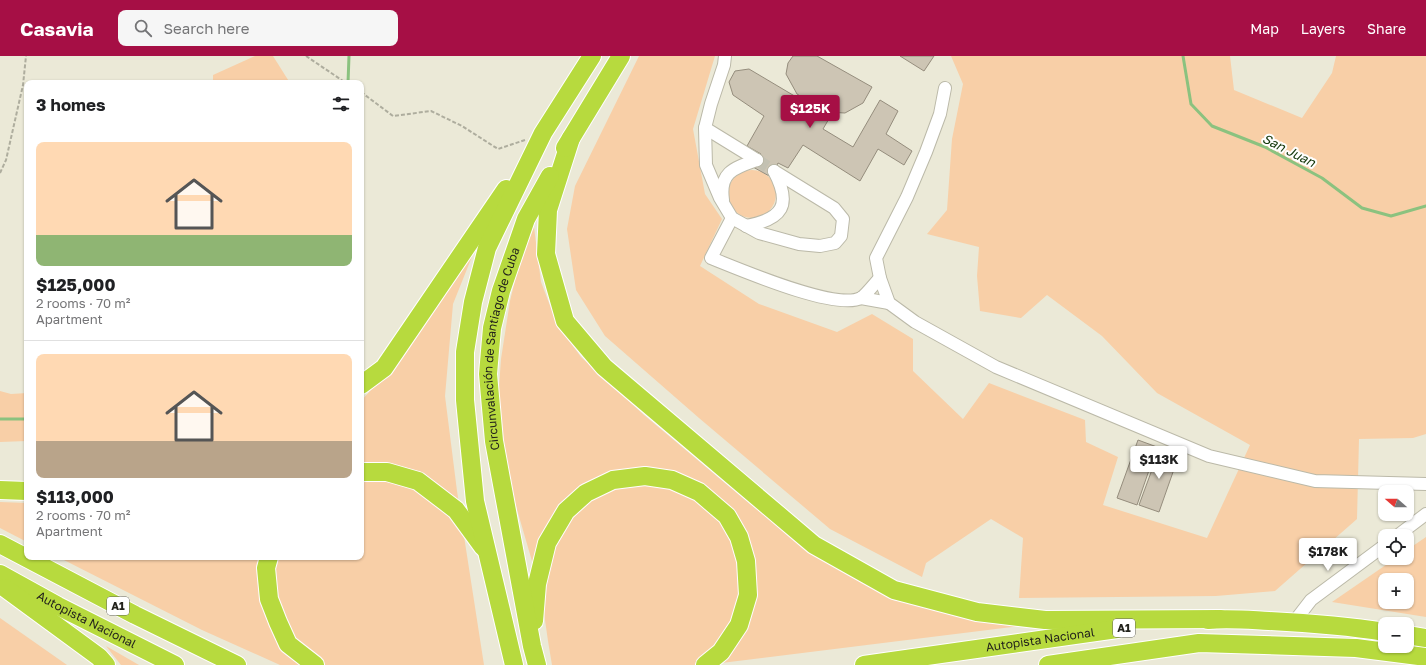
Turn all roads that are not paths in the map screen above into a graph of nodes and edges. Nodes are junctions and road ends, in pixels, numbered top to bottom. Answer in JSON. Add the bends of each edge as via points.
{"nodes":[{"id":1,"x":592,"y":56,"type":"edge"},
{"id":2,"x":621,"y":56,"type":"edge"},
{"id":3,"x":725,"y":56,"type":"edge"},
{"id":4,"x":944,"y":88,"type":"dead end"},
{"id":5,"x":704,"y":128,"type":"junction"},
{"id":6,"x":543,"y":133,"type":"junction"},
{"id":7,"x":571,"y":138,"type":"junction"},
{"id":8,"x":724,"y":205,"type":"junction"},
{"id":9,"x":732,"y":218,"type":"junction"},
{"id":10,"x":746,"y":226,"type":"junction"},
{"id":11,"x":880,"y":278,"type":"junction"},
{"id":12,"x":861,"y":298,"type":"junction"},
{"id":13,"x":888,"y":303,"type":"junction"},
{"id":14,"x":364,"y":383,"type":"edge"},
{"id":15,"x":364,"y":472,"type":"edge"},
{"id":16,"x":1426,"y":484,"type":"edge"},
{"id":17,"x":0,"y":490,"type":"edge"},
{"id":18,"x":24,"y":491,"type":"edge"},
{"id":19,"x":1426,"y":514,"type":"edge"},
{"id":20,"x":1406,"y":529,"type":"edge"},
{"id":21,"x":0,"y":544,"type":"edge"},
{"id":22,"x":1378,"y":550,"type":"edge"},
{"id":23,"x":488,"y":554,"type":"junction"},
{"id":24,"x":24,"y":557,"type":"edge"},
{"id":25,"x":30,"y":560,"type":"edge"},
{"id":26,"x":268,"y":560,"type":"edge"},
{"id":27,"x":0,"y":574,"type":"edge"},
{"id":28,"x":0,"y":584,"type":"edge"},
{"id":29,"x":1221,"y":618,"type":"junction"},
{"id":30,"x":1294,"y":622,"type":"junction"},
{"id":31,"x":1378,"y":631,"type":"edge"},
{"id":32,"x":1414,"y":636,"type":"edge"},
{"id":33,"x":1426,"y":638,"type":"edge"},
{"id":34,"x":532,"y":646,"type":"junction"},
{"id":35,"x":1426,"y":657,"type":"edge"},
{"id":36,"x":513,"y":659,"type":"edge"},
{"id":37,"x":1078,"y":662,"type":"edge"},
{"id":38,"x":106,"y":665,"type":"edge"},
{"id":39,"x":174,"y":665,"type":"edge"},
{"id":40,"x":237,"y":665,"type":"edge"},
{"id":41,"x":315,"y":665,"type":"edge"},
{"id":42,"x":537,"y":665,"type":"edge"},
{"id":43,"x":706,"y":665,"type":"edge"},
{"id":44,"x":864,"y":665,"type":"edge"},
{"id":45,"x":1048,"y":665,"type":"edge"}],
"edges":[{"from":1,"to":6,"type":"highway"},
{"from":2,"to":7,"type":"highway","name":"Circunvalación de Santiago de Cuba"},
{"from":3,"to":5,"type":"street"},
{"from":4,"to":11,"type":"street","via":[[940,114],[926,152],[907,197],[876,258]]},
{"from":5,"to":8,"type":"street","via":[[706,165]]},
{"from":5,"to":8,"type":"street","via":[[757,160],[736,167],[724,179]]},
{"from":6,"to":14,"type":"highway","via":[[384,368]]},
{"from":6,"to":23,"type":"highway","via":[[487,248],[473,302],[465,352],[465,400],[475,501]]},
{"from":7,"to":29,"type":"highway","via":[[548,210],[546,254],[565,321],[604,367],[814,545],[894,590],[977,612],[1045,620]]},
{"from":7,"to":34,"type":"highway","name":"Circunvalación de Santiago de Cuba","via":[[526,219],[503,284],[492,328],[488,374],[494,441]]},
{"from":8,"to":9,"type":"street"},
{"from":9,"to":10,"type":"street"},
{"from":9,"to":12,"type":"street","via":[[711,258],[811,295],[844,302]]},
{"from":10,"to":10,"type":"street","via":[[759,233],[799,244],[820,246],[835,243],[841,236],[844,219],[834,208],[774,171],[783,191],[783,204],[777,215],[766,222]]},
{"from":11,"to":12,"type":"street"},
{"from":11,"to":13,"type":"street"},
{"from":12,"to":13,"type":"street"},
{"from":13,"to":16,"type":"street","via":[[916,322],[996,367],[1209,456],[1315,481]]},
{"from":15,"to":23,"type":"highway","via":[[387,472],[418,481],[456,510]]},
{"from":17,"to":18,"type":"highway"},
{"from":19,"to":20,"type":"street"},
{"from":21,"to":24,"type":"highway","number":"A1"},
{"from":22,"to":30,"type":"street","via":[[1311,600]]},
{"from":23,"to":36,"type":"highway"},
{"from":25,"to":40,"type":"highway","number":"A1"},
{"from":26,"to":41,"type":"highway","via":[[266,568],[269,599],[278,622],[288,644]]},
{"from":27,"to":39,"type":"highway","name":"Autopista Nacional","number":"A1"},
{"from":28,"to":38,"type":"highway","via":[[99,657]]},
{"from":29,"to":30,"type":"highway","name":"Autopista Nacional","number":"A1"},
{"from":29,"to":44,"type":"highway","name":"Autopista Nacional","number":"A1","via":[[1130,627]]},
{"from":30,"to":31,"type":"highway","name":"Autopista Nacional","number":"A1"},
{"from":32,"to":33,"type":"highway"},
{"from":34,"to":42,"type":"highway","name":"Circunvalación de Santiago de Cuba"},
{"from":34,"to":43,"type":"highway","via":[[537,584],[547,543],[566,511],[586,493],[613,480],[645,476],[672,480],[699,492],[727,516],[741,543],[746,561],[748,595],[739,625],[721,652]]},
{"from":35,"to":37,"type":"highway","number":"A1","via":[[1356,648],[1199,643]]},
{"from":37,"to":45,"type":"highway","number":"A1"}]}
